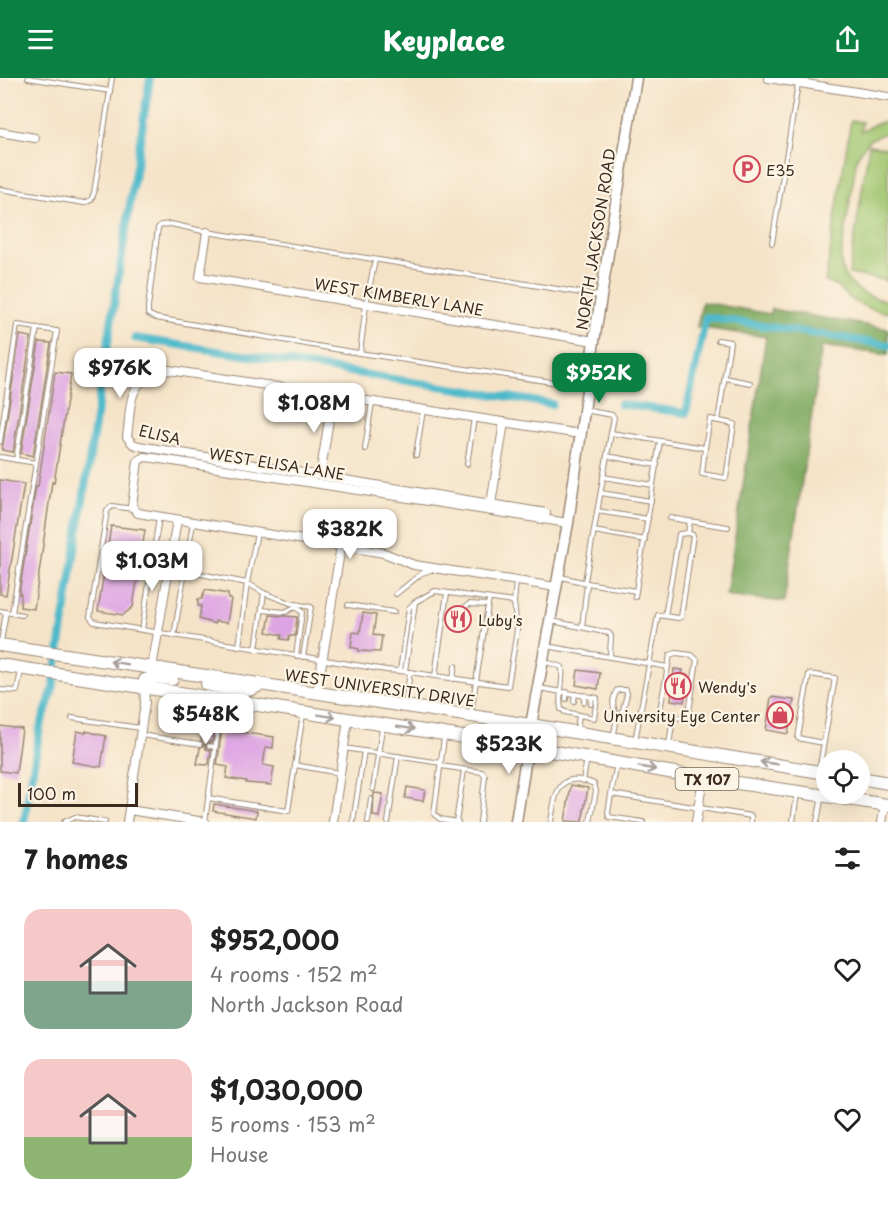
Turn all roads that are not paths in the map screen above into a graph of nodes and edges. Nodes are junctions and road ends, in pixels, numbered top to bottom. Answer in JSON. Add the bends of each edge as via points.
{"nodes":[{"id":1,"x":28,"y":78,"type":"edge"},
{"id":2,"x":112,"y":78,"type":"edge"},
{"id":3,"x":636,"y":78,"type":"edge"},
{"id":4,"x":768,"y":78,"type":"edge"},
{"id":5,"x":798,"y":83,"type":"junction"},
{"id":6,"x":110,"y":91,"type":"junction"},
{"id":7,"x":888,"y":97,"type":"edge"},
{"id":8,"x":0,"y":132,"type":"edge"},
{"id":9,"x":35,"y":138,"type":"dead end"},
{"id":10,"x":0,"y":189,"type":"edge"},
{"id":11,"x":207,"y":232,"type":"junction"},
{"id":12,"x":772,"y":243,"type":"dead end"},
{"id":13,"x":375,"y":260,"type":"junction"},
{"id":14,"x":601,"y":296,"type":"junction"},
{"id":15,"x":366,"y":304,"type":"junction"},
{"id":16,"x":37,"y":328,"type":"junction"},
{"id":17,"x":718,"y":340,"type":"dead end"},
{"id":18,"x":594,"y":341,"type":"junction"},
{"id":19,"x":360,"y":353,"type":"junction"},
{"id":20,"x":724,"y":378,"type":"junction"},
{"id":21,"x":750,"y":383,"type":"dead end"},
{"id":22,"x":587,"y":387,"type":"junction"},
{"id":23,"x":333,"y":395,"type":"junction"},
{"id":24,"x":372,"y":402,"type":"junction"},
{"id":25,"x":423,"y":410,"type":"junction"},
{"id":26,"x":584,"y":410,"type":"junction"},
{"id":27,"x":474,"y":418,"type":"junction"},
{"id":28,"x":718,"y":421,"type":"junction"},
{"id":29,"x":504,"y":422,"type":"junction"},
{"id":30,"x":580,"y":434,"type":"junction"},
{"id":31,"x":611,"y":434,"type":"junction"},
{"id":32,"x":660,"y":441,"type":"junction"},
{"id":33,"x":0,"y":442,"type":"edge"},
{"id":34,"x":705,"y":448,"type":"junction"},
{"id":35,"x":365,"y":449,"type":"dead end"},
{"id":36,"x":416,"y":455,"type":"dead end"},
{"id":37,"x":607,"y":456,"type":"junction"},
{"id":38,"x":0,"y":457,"type":"edge"},
{"id":39,"x":16,"y":460,"type":"junction"},
{"id":40,"x":36,"y":463,"type":"junction"},
{"id":41,"x":467,"y":464,"type":"dead end"},
{"id":42,"x":657,"y":465,"type":"junction"},
{"id":43,"x":320,"y":476,"type":"junction"},
{"id":44,"x":603,"y":477,"type":"junction"},
{"id":45,"x":653,"y":485,"type":"junction"},
{"id":46,"x":601,"y":493,"type":"junction"},
{"id":47,"x":651,"y":501,"type":"junction"},
{"id":48,"x":491,"y":504,"type":"junction"},
{"id":49,"x":133,"y":509,"type":"junction"},
{"id":50,"x":597,"y":511,"type":"junction"},
{"id":51,"x":546,"y":513,"type":"dead end"},
{"id":52,"x":159,"y":517,"type":"junction"},
{"id":53,"x":670,"y":518,"type":"dead end"},
{"id":54,"x":648,"y":519,"type":"junction"},
{"id":55,"x":177,"y":520,"type":"junction"},
{"id":56,"x":690,"y":521,"type":"junction"},
{"id":57,"x":193,"y":523,"type":"junction"},
{"id":58,"x":568,"y":523,"type":"junction"},
{"id":59,"x":728,"y":527,"type":"dead end"},
{"id":60,"x":594,"y":531,"type":"junction"},
{"id":61,"x":257,"y":533,"type":"junction"},
{"id":62,"x":688,"y":533,"type":"junction"},
{"id":63,"x":645,"y":540,"type":"junction"},
{"id":64,"x":341,"y":546,"type":"junction"},
{"id":65,"x":435,"y":568,"type":"junction"},
{"id":66,"x":185,"y":571,"type":"junction"},
{"id":67,"x":516,"y":581,"type":"junction"},
{"id":68,"x":557,"y":582,"type":"junction"},
{"id":69,"x":586,"y":582,"type":"junction"},
{"id":70,"x":247,"y":583,"type":"junction"},
{"id":71,"x":636,"y":591,"type":"junction"},
{"id":72,"x":447,"y":593,"type":"junction"},
{"id":73,"x":264,"y":594,"type":"junction"},
{"id":74,"x":396,"y":594,"type":"dead end"},
{"id":75,"x":635,"y":597,"type":"dead end"},
{"id":76,"x":489,"y":598,"type":"junction"},
{"id":77,"x":514,"y":602,"type":"junction"},
{"id":78,"x":348,"y":605,"type":"dead end"},
{"id":79,"x":487,"y":605,"type":"junction"},
{"id":80,"x":262,"y":610,"type":"junction"},
{"id":81,"x":0,"y":611,"type":"edge"},
{"id":82,"x":6,"y":612,"type":"junction"},
{"id":83,"x":394,"y":612,"type":"dead end"},
{"id":84,"x":12,"y":613,"type":"junction"},
{"id":85,"x":22,"y":615,"type":"dead end"},
{"id":86,"x":463,"y":616,"type":"dead end"},
{"id":87,"x":665,"y":616,"type":"junction"},
{"id":88,"x":550,"y":620,"type":"junction"},
{"id":89,"x":582,"y":627,"type":"junction"},
{"id":90,"x":142,"y":630,"type":"junction"},
{"id":91,"x":158,"y":633,"type":"junction"},
{"id":92,"x":174,"y":636,"type":"junction"},
{"id":93,"x":545,"y":645,"type":"junction"},
{"id":94,"x":239,"y":646,"type":"junction"},
{"id":95,"x":0,"y":647,"type":"edge"},
{"id":96,"x":256,"y":649,"type":"junction"},
{"id":97,"x":296,"y":656,"type":"junction"},
{"id":98,"x":610,"y":656,"type":"junction"},
{"id":99,"x":303,"y":657,"type":"junction"},
{"id":100,"x":322,"y":660,"type":"junction"},
{"id":101,"x":543,"y":661,"type":"junction"},
{"id":102,"x":649,"y":663,"type":"junction"},
{"id":103,"x":0,"y":664,"type":"edge"},
{"id":104,"x":455,"y":666,"type":"dead end"},
{"id":105,"x":668,"y":667,"type":"junction"},
{"id":106,"x":22,"y":668,"type":"junction"},
{"id":107,"x":152,"y":668,"type":"junction"},
{"id":108,"x":405,"y":672,"type":"junction"},
{"id":109,"x":435,"y":676,"type":"junction"},
{"id":110,"x":453,"y":679,"type":"junction"},
{"id":111,"x":476,"y":682,"type":"junction"},
{"id":112,"x":260,"y":684,"type":"junction"},
{"id":113,"x":144,"y":687,"type":"junction"},
{"id":114,"x":538,"y":688,"type":"junction"},
{"id":115,"x":0,"y":690,"type":"edge"},
{"id":116,"x":560,"y":691,"type":"junction"},
{"id":117,"x":567,"y":692,"type":"junction"},
{"id":118,"x":317,"y":693,"type":"junction"},
{"id":119,"x":575,"y":694,"type":"junction"},
{"id":120,"x":585,"y":695,"type":"junction"},
{"id":121,"x":592,"y":697,"type":"junction"},
{"id":122,"x":222,"y":699,"type":"junction"},
{"id":123,"x":566,"y":699,"type":"dead end"},
{"id":124,"x":574,"y":701,"type":"dead end"},
{"id":125,"x":584,"y":702,"type":"dead end"},
{"id":126,"x":591,"y":704,"type":"dead end"},
{"id":127,"x":405,"y":706,"type":"junction"},
{"id":128,"x":303,"y":712,"type":"junction"},
{"id":129,"x":581,"y":714,"type":"junction"},
{"id":130,"x":471,"y":716,"type":"junction"},
{"id":131,"x":72,"y":717,"type":"dead end"},
{"id":132,"x":673,"y":717,"type":"junction"},
{"id":133,"x":616,"y":718,"type":"junction"},
{"id":134,"x":348,"y":719,"type":"junction"},
{"id":135,"x":383,"y":724,"type":"junction"},
{"id":136,"x":531,"y":725,"type":"junction"},
{"id":137,"x":140,"y":732,"type":"junction"},
{"id":138,"x":577,"y":732,"type":"junction"},
{"id":139,"x":445,"y":734,"type":"junction"},
{"id":140,"x":613,"y":738,"type":"junction"},
{"id":141,"x":635,"y":741,"type":"junction"},
{"id":142,"x":823,"y":743,"type":"junction"},
{"id":143,"x":200,"y":744,"type":"dead end"},
{"id":144,"x":209,"y":746,"type":"dead end"},
{"id":145,"x":215,"y":747,"type":"junction"},
{"id":146,"x":527,"y":747,"type":"junction"},
{"id":147,"x":668,"y":747,"type":"junction"},
{"id":148,"x":344,"y":748,"type":"junction"},
{"id":149,"x":823,"y":750,"type":"edge"},
{"id":150,"x":364,"y":751,"type":"junction"},
{"id":151,"x":378,"y":753,"type":"junction"},
{"id":152,"x":398,"y":756,"type":"junction"},
{"id":153,"x":587,"y":758,"type":"junction"},
{"id":154,"x":617,"y":763,"type":"junction"},
{"id":155,"x":441,"y":764,"type":"junction"},
{"id":156,"x":295,"y":765,"type":"junction"},
{"id":157,"x":464,"y":770,"type":"junction"},
{"id":158,"x":816,"y":771,"type":"edge"},
{"id":159,"x":340,"y":773,"type":"junction"},
{"id":160,"x":703,"y":778,"type":"junction"},
{"id":161,"x":870,"y":780,"type":"edge"},
{"id":162,"x":583,"y":781,"type":"junction"},
{"id":163,"x":888,"y":783,"type":"edge"},
{"id":164,"x":373,"y":789,"type":"dead end"},
{"id":165,"x":797,"y":792,"type":"junction"},
{"id":166,"x":611,"y":794,"type":"junction"},
{"id":167,"x":816,"y":795,"type":"edge"},
{"id":168,"x":208,"y":798,"type":"junction"},
{"id":169,"x":371,"y":799,"type":"dead end"},
{"id":170,"x":870,"y":803,"type":"edge"},
{"id":171,"x":820,"y":804,"type":"edge"},
{"id":172,"x":887,"y":805,"type":"edge"},
{"id":173,"x":698,"y":808,"type":"junction"},
{"id":174,"x":129,"y":810,"type":"junction"},
{"id":175,"x":64,"y":822,"type":"edge"},
{"id":176,"x":105,"y":822,"type":"edge"},
{"id":177,"x":127,"y":822,"type":"edge"},
{"id":178,"x":205,"y":822,"type":"edge"},
{"id":179,"x":333,"y":822,"type":"edge"},
{"id":180,"x":353,"y":822,"type":"edge"},
{"id":181,"x":368,"y":822,"type":"edge"},
{"id":182,"x":388,"y":822,"type":"edge"},
{"id":183,"x":457,"y":822,"type":"edge"},
{"id":184,"x":480,"y":822,"type":"edge"},
{"id":185,"x":516,"y":822,"type":"edge"},
{"id":186,"x":551,"y":822,"type":"edge"},
{"id":187,"x":590,"y":822,"type":"edge"},
{"id":188,"x":643,"y":822,"type":"edge"},
{"id":189,"x":696,"y":822,"type":"edge"},
{"id":190,"x":751,"y":822,"type":"edge"},
{"id":191,"x":793,"y":822,"type":"edge"},
{"id":192,"x":817,"y":822,"type":"edge"},
{"id":193,"x":882,"y":822,"type":"edge"}],
"edges":[{"from":1,"to":6,"type":"lane"},
{"from":2,"to":6,"type":"lane"},
{"from":3,"to":14,"type":"main road","name":"NORTH JACKSON ROAD"},
{"from":4,"to":5,"type":"street"},
{"from":5,"to":7,"type":"street"},
{"from":5,"to":12,"type":"lane"},
{"from":6,"to":10,"type":"lane","via":[[91,201]]},
{"from":8,"to":9,"type":"street"},
{"from":11,"to":13,"type":"lane"},
{"from":11,"to":15,"type":"street","name":"WEST KIMBERLY LANE","via":[[200,277]]},
{"from":11,"to":19,"type":"lane","via":[[171,224],[158,228],[148,314]]},
{"from":13,"to":14,"type":"lane"},
{"from":13,"to":15,"type":"lane"},
{"from":14,"to":18,"type":"main road","name":"NORTH JACKSON ROAD"},
{"from":15,"to":18,"type":"street","name":"WEST KIMBERLY LANE"},
{"from":15,"to":19,"type":"lane"},
{"from":16,"to":33,"type":"lane","via":[[17,325]]},
{"from":16,"to":39,"type":"lane"},
{"from":16,"to":40,"type":"lane","via":[[57,331]]},
{"from":17,"to":20,"type":"lane","via":[[730,342]]},
{"from":18,"to":22,"type":"main road","name":"NORTH JACKSON ROAD"},
{"from":19,"to":22,"type":"lane"},
{"from":20,"to":21,"type":"lane"},
{"from":20,"to":28,"type":"lane"},
{"from":22,"to":26,"type":"main road","name":"NORTH JACKSON ROAD"},
{"from":23,"to":24,"type":"street","name":"ELISA"},
{"from":23,"to":43,"type":"street"},
{"from":23,"to":43,"type":"street","name":"ELISA","via":[[169,370],[145,377],[133,395],[128,437],[133,444]]},
{"from":24,"to":25,"type":"street","name":"ELISA"},
{"from":24,"to":35,"type":"lane"},
{"from":25,"to":27,"type":"street","name":"ELISA"},
{"from":25,"to":36,"type":"lane"},
{"from":26,"to":30,"type":"main road","name":"NORTH JACKSON ROAD"},
{"from":26,"to":31,"type":"lane","via":[[612,415]]},
{"from":27,"to":29,"type":"street","name":"ELISA"},
{"from":27,"to":41,"type":"lane"},
{"from":28,"to":34,"type":"lane","via":[[710,419]]},
{"from":28,"to":34,"type":"lane","via":[[734,423],[726,478],[702,474]]},
{"from":29,"to":30,"type":"street","name":"ELISA"},
{"from":29,"to":48,"type":"street"},
{"from":30,"to":58,"type":"main road","name":"NORTH JACKSON ROAD"},
{"from":31,"to":32,"type":"lane"},
{"from":31,"to":37,"type":"lane"},
{"from":32,"to":34,"type":"lane"},
{"from":32,"to":42,"type":"lane"},
{"from":37,"to":42,"type":"lane"},
{"from":37,"to":44,"type":"lane"},
{"from":38,"to":39,"type":"lane"},
{"from":39,"to":40,"type":"lane"},
{"from":40,"to":84,"type":"lane"},
{"from":42,"to":45,"type":"lane"},
{"from":43,"to":48,"type":"street","name":"ELISA"},
{"from":44,"to":45,"type":"lane"},
{"from":44,"to":46,"type":"lane"},
{"from":45,"to":47,"type":"lane"},
{"from":46,"to":47,"type":"lane"},
{"from":46,"to":50,"type":"lane"},
{"from":47,"to":54,"type":"lane"},
{"from":48,"to":51,"type":"street","name":"ELISA"},
{"from":49,"to":52,"type":"street"},
{"from":49,"to":58,"type":"street","name":"WEST ELISA LANE","via":[[138,461],[144,457]]},
{"from":49,"to":90,"type":"lane","via":[[112,506],[106,511],[90,617],[94,622]]},
{"from":50,"to":54,"type":"lane"},
{"from":50,"to":60,"type":"lane"},
{"from":52,"to":55,"type":"street"},
{"from":52,"to":90,"type":"lane"},
{"from":53,"to":56,"type":"lane"},
{"from":54,"to":63,"type":"lane"},
{"from":55,"to":57,"type":"street"},
{"from":55,"to":91,"type":"street"},
{"from":56,"to":59,"type":"lane"},
{"from":56,"to":62,"type":"lane"},
{"from":57,"to":61,"type":"street"},
{"from":57,"to":66,"type":"lane"},
{"from":58,"to":68,"type":"main road","name":"NORTH JACKSON ROAD"},
{"from":60,"to":63,"type":"lane"},
{"from":60,"to":69,"type":"lane"},
{"from":61,"to":64,"type":"street"},
{"from":61,"to":70,"type":"lane"},
{"from":62,"to":87,"type":"lane","via":[[679,534]]},
{"from":62,"to":87,"type":"lane","via":[[693,535],[681,617]]},
{"from":63,"to":71,"type":"lane"},
{"from":64,"to":65,"type":"street"},
{"from":64,"to":100,"type":"street"},
{"from":65,"to":67,"type":"street"},
{"from":65,"to":74,"type":"lane"},
{"from":66,"to":70,"type":"lane"},
{"from":66,"to":92,"type":"lane"},
{"from":67,"to":68,"type":"street"},
{"from":67,"to":77,"type":"lane"},
{"from":68,"to":69,"type":"lane"},
{"from":68,"to":88,"type":"main road","name":"NORTH JACKSON ROAD"},
{"from":69,"to":71,"type":"lane"},
{"from":69,"to":89,"type":"lane"},
{"from":70,"to":73,"type":"lane"},
{"from":70,"to":94,"type":"lane"},
{"from":71,"to":75,"type":"lane"},
{"from":72,"to":76,"type":"lane"},
{"from":72,"to":108,"type":"lane","via":[[435,591],[409,608]]},
{"from":72,"to":109,"type":"lane"},
{"from":73,"to":80,"type":"lane"},
{"from":73,"to":99,"type":"lane","via":[[311,607]]},
{"from":76,"to":77,"type":"lane"},
{"from":76,"to":79,"type":"lane"},
{"from":77,"to":111,"type":"lane","via":[[517,630],[508,686]]},
{"from":78,"to":83,"type":"lane"},
{"from":79,"to":86,"type":"lane","via":[[469,604]]},
{"from":79,"to":111,"type":"lane"},
{"from":80,"to":96,"type":"lane"},
{"from":80,"to":97,"type":"lane","via":[[285,612],[295,607],[302,612]]},
{"from":81,"to":82,"type":"lane"},
{"from":82,"to":84,"type":"lane"},
{"from":82,"to":95,"type":"lane"},
{"from":84,"to":85,"type":"lane"},
{"from":87,"to":102,"type":"lane","via":[[658,615]]},
{"from":88,"to":89,"type":"lane"},
{"from":88,"to":93,"type":"main road","name":"NORTH JACKSON ROAD"},
{"from":89,"to":98,"type":"lane","via":[[609,633]]},
{"from":90,"to":91,"type":"lane"},
{"from":91,"to":92,"type":"lane"},
{"from":91,"to":107,"type":"street"},
{"from":92,"to":94,"type":"lane"},
{"from":93,"to":98,"type":"lane"},
{"from":93,"to":101,"type":"main road","name":"NORTH JACKSON ROAD"},
{"from":94,"to":96,"type":"lane"},
{"from":107,"to":95,"type":"main road","name":"WEST UNIVERSITY DRIVE","number":"TX 107","one_way":true},
{"from":96,"to":97,"type":"lane"},
{"from":97,"to":99,"type":"lane"},
{"from":98,"to":102,"type":"lane"},
{"from":99,"to":100,"type":"lane"},
{"from":100,"to":108,"type":"lane"},
{"from":100,"to":118,"type":"street"},
{"from":101,"to":114,"type":"main road","name":"NORTH JACKSON ROAD"},
{"from":101,"to":116,"type":"lane","via":[[562,668]]},
{"from":102,"to":105,"type":"lane"},
{"from":102,"to":141,"type":"lane"},
{"from":103,"to":106,"type":"main road","number":"TX 107"},
{"from":104,"to":110,"type":"lane"},
{"from":105,"to":132,"type":"lane","via":[[660,710]]},
{"from":105,"to":132,"type":"lane","via":[[670,655],[676,653],[692,655],[697,660],[689,712],[681,718]]},
{"from":106,"to":113,"type":"main road","number":"TX 107"},
{"from":106,"to":115,"type":"lane","via":[[17,691]]},
{"from":107,"to":112,"type":"main road","name":"WEST UNIVERSITY DRIVE","number":"TX 107"},
{"from":108,"to":109,"type":"lane"},
{"from":108,"to":127,"type":"lane"},
{"from":109,"to":110,"type":"lane"},
{"from":110,"to":111,"type":"lane"},
{"from":111,"to":130,"type":"lane"},
{"from":112,"to":113,"type":"main road","via":[[246,692],[156,677],[145,680]]},
{"from":112,"to":118,"type":"main road","name":"WEST UNIVERSITY DRIVE","number":"TX 107"},
{"from":113,"to":122,"type":"main road","number":"TX 107"},
{"from":113,"to":137,"type":"street"},
{"from":114,"to":116,"type":"lane"},
{"from":114,"to":136,"type":"main road","name":"NORTH JACKSON ROAD"},
{"from":116,"to":117,"type":"lane"},
{"from":116,"to":129,"type":"lane","via":[[561,709]]},
{"from":117,"to":119,"type":"lane"},
{"from":117,"to":123,"type":"lane"},
{"from":118,"to":127,"type":"main road","name":"WEST UNIVERSITY DRIVE","number":"TX 107"},
{"from":119,"to":120,"type":"lane"},
{"from":119,"to":124,"type":"lane"},
{"from":120,"to":121,"type":"lane"},
{"from":120,"to":125,"type":"lane"},
{"from":121,"to":126,"type":"lane"},
{"from":121,"to":129,"type":"lane","via":[[597,698],[594,717]]},
{"from":122,"to":128,"type":"main road","number":"TX 107"},
{"from":122,"to":145,"type":"lane"},
{"from":127,"to":130,"type":"main road","name":"WEST UNIVERSITY DRIVE","number":"TX 107"},
{"from":128,"to":134,"type":"main road","number":"TX 107","one_way":true},
{"from":128,"to":156,"type":"lane"},
{"from":129,"to":138,"type":"lane"},
{"from":130,"to":136,"type":"main road","name":"WEST UNIVERSITY DRIVE","number":"TX 107"},
{"from":131,"to":137,"type":"lane"},
{"from":132,"to":147,"type":"lane"},
{"from":133,"to":133,"type":"lane","via":[[613,698],[617,690],[626,690],[623,710]]},
{"from":133,"to":140,"type":"lane"},
{"from":134,"to":135,"type":"main road","number":"TX 107"},
{"from":134,"to":148,"type":"street"},
{"from":135,"to":139,"type":"main road","number":"TX 107","one_way":true},
{"from":135,"to":151,"type":"lane"},
{"from":136,"to":138,"type":"main road","name":"WEST UNIVERSITY DRIVE","number":"TX 107"},
{"from":136,"to":146,"type":"main road","name":"NORTH JACKSON ROAD"},
{"from":137,"to":143,"type":"lane"},
{"from":137,"to":174,"type":"street"},
{"from":138,"to":140,"type":"main road","name":"WEST UNIVERSITY DRIVE","number":"TX 107"},
{"from":139,"to":146,"type":"main road","number":"TX 107"},
{"from":139,"to":155,"type":"lane"},
{"from":140,"to":141,"type":"main road","name":"WEST UNIVERSITY DRIVE","number":"TX 107"},
{"from":141,"to":147,"type":"main road","name":"WEST UNIVERSITY DRIVE","number":"TX 107"},
{"from":142,"to":142,"type":"lane","via":[[835,678],[809,674],[798,738]]},
{"from":142,"to":149,"type":"lane"},
{"from":144,"to":145,"type":"lane"},
{"from":145,"to":168,"type":"lane"},
{"from":146,"to":153,"type":"main road","number":"TX 107"},
{"from":146,"to":185,"type":"main road","name":"NORTH JACKSON ROAD"},
{"from":158,"to":147,"type":"main road","name":"WEST UNIVERSITY DRIVE","number":"TX 107","one_way":true},
{"from":148,"to":150,"type":"lane"},
{"from":148,"to":159,"type":"street"},
{"from":150,"to":151,"type":"lane"},
{"from":150,"to":180,"type":"lane"},
{"from":151,"to":152,"type":"lane"},
{"from":151,"to":164,"type":"lane"},
{"from":152,"to":155,"type":"lane"},
{"from":152,"to":182,"type":"lane"},
{"from":153,"to":154,"type":"main road","number":"TX 107"},
{"from":153,"to":162,"type":"lane"},
{"from":154,"to":160,"type":"main road","number":"TX 107","one_way":true},
{"from":154,"to":166,"type":"lane"},
{"from":155,"to":157,"type":"lane"},
{"from":155,"to":183,"type":"lane","via":[[434,814]]},
{"from":156,"to":159,"type":"lane"},
{"from":156,"to":168,"type":"lane","via":[[288,811]]},
{"from":157,"to":183,"type":"lane"},
{"from":157,"to":184,"type":"lane","via":[[482,772],[484,776]]},
{"from":159,"to":179,"type":"street"},
{"from":160,"to":165,"type":"main road","number":"TX 107"},
{"from":160,"to":173,"type":"street"},
{"from":161,"to":163,"type":"main road"},
{"from":162,"to":186,"type":"lane","via":[[569,780],[560,785]]},
{"from":162,"to":187,"type":"lane","via":[[594,784],[596,792]]},
{"from":165,"to":167,"type":"main road","number":"TX 107"},
{"from":165,"to":191,"type":"lane"},
{"from":166,"to":173,"type":"lane"},
{"from":166,"to":188,"type":"lane","via":[[609,817]]},
{"from":168,"to":178,"type":"lane"},
{"from":169,"to":181,"type":"lane"},
{"from":170,"to":172,"type":"main road","number":"TX 107"},
{"from":171,"to":192,"type":"lane"},
{"from":172,"to":193,"type":"street"},
{"from":173,"to":189,"type":"street"},
{"from":173,"to":190,"type":"lane","via":[[751,816]]},
{"from":174,"to":177,"type":"street"},
{"from":174,"to":178,"type":"street"},
{"from":175,"to":176,"type":"lane","via":[[75,817]]}]}
